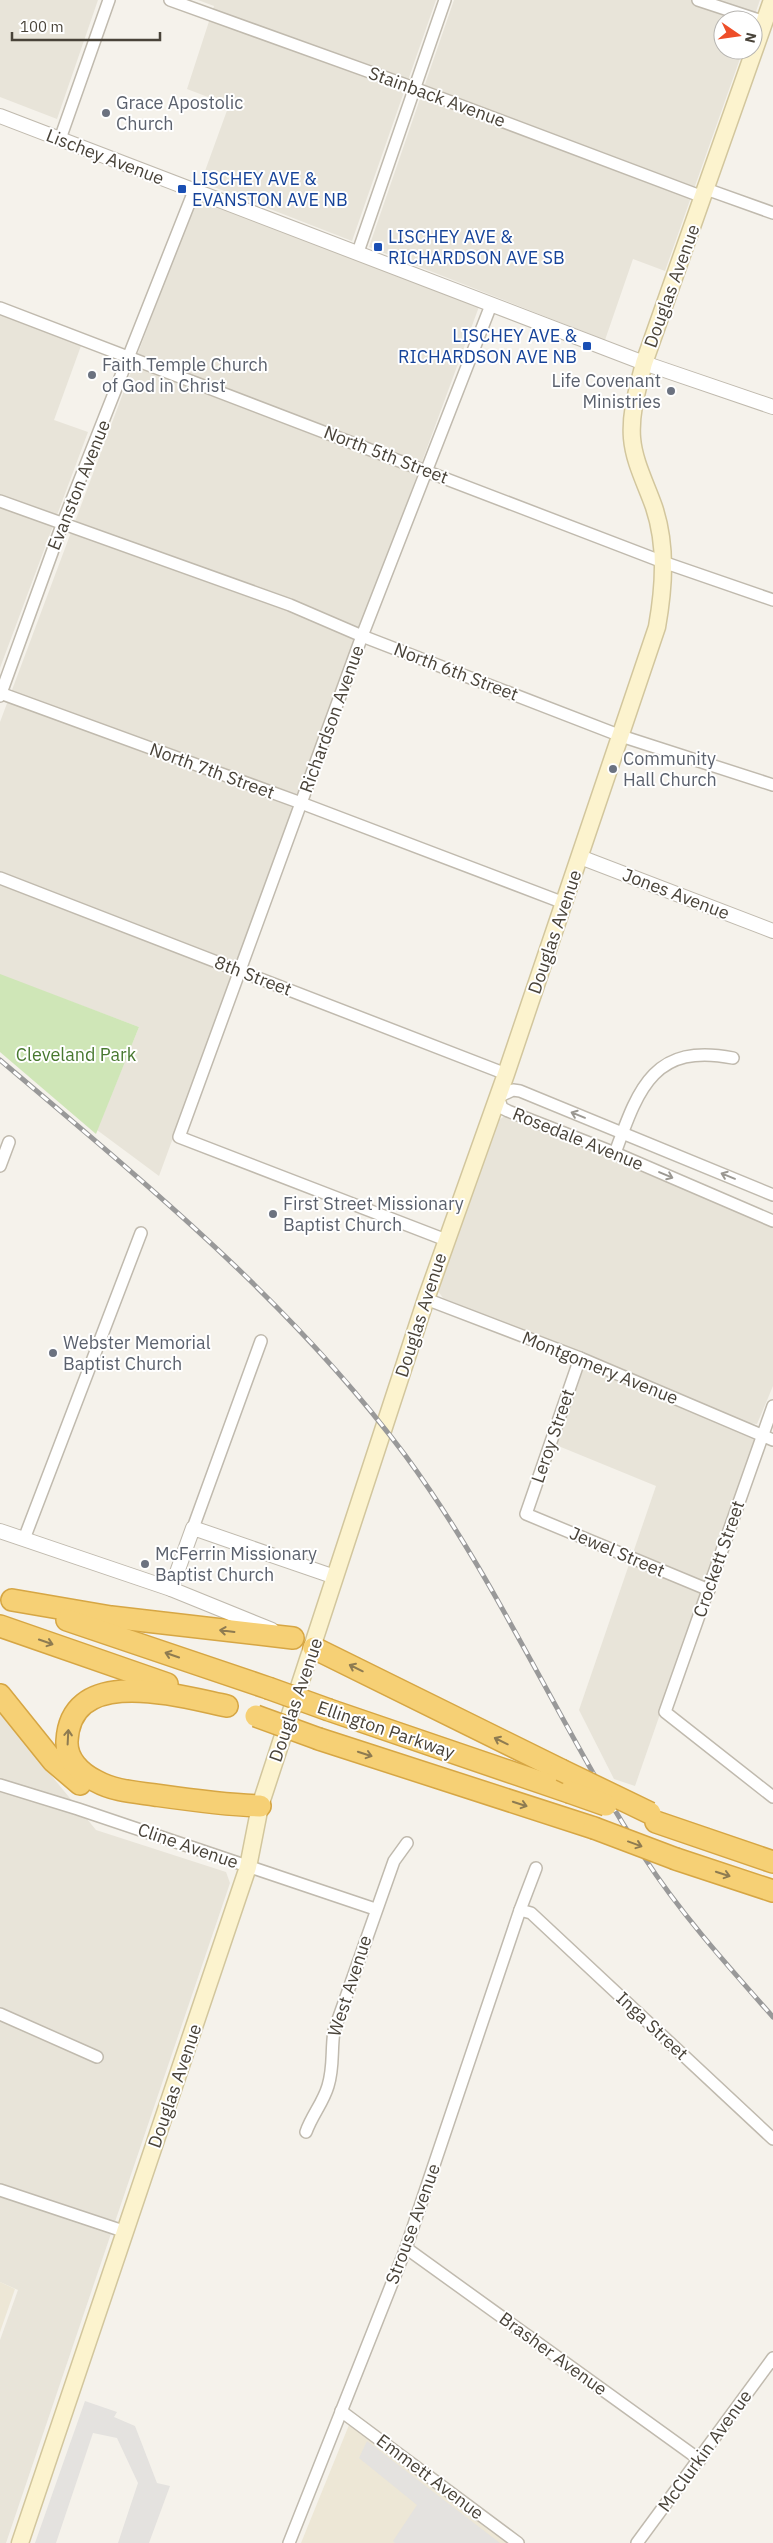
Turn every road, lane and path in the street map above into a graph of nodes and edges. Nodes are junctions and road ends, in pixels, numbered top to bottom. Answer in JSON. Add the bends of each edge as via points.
{"nodes":[{"id":1,"x":109,"y":0,"type":"edge"},
{"id":2,"x":170,"y":0,"type":"edge"},
{"id":3,"x":445,"y":0,"type":"edge"},
{"id":4,"x":698,"y":0,"type":"edge"},
{"id":5,"x":770,"y":12,"type":"edge"},
{"id":6,"x":415,"y":88,"type":"junction"},
{"id":7,"x":0,"y":116,"type":"edge"},
{"id":8,"x":60,"y":139,"type":"junction"},
{"id":9,"x":194,"y":191,"type":"junction"},
{"id":10,"x":704,"y":193,"type":"junction"},
{"id":11,"x":773,"y":213,"type":"edge"},
{"id":12,"x":358,"y":252,"type":"junction"},
{"id":13,"x":491,"y":304,"type":"junction"},
{"id":14,"x":0,"y":308,"type":"edge"},
{"id":15,"x":129,"y":357,"type":"junction"},
{"id":16,"x":644,"y":363,"type":"junction"},
{"id":17,"x":773,"y":407,"type":"edge"},
{"id":18,"x":425,"y":470,"type":"junction"},
{"id":19,"x":0,"y":501,"type":"edge"},
{"id":20,"x":62,"y":525,"type":"junction"},
{"id":21,"x":663,"y":562,"type":"junction"},
{"id":22,"x":773,"y":600,"type":"edge"},
{"id":23,"x":362,"y":636,"type":"junction"},
{"id":24,"x":0,"y":694,"type":"edge"},
{"id":25,"x":621,"y":736,"type":"junction"},
{"id":26,"x":773,"y":785,"type":"edge"},
{"id":27,"x":301,"y":803,"type":"junction"},
{"id":28,"x":580,"y":858,"type":"junction"},
{"id":29,"x":0,"y":878,"type":"edge"},
{"id":30,"x":564,"y":903,"type":"junction"},
{"id":31,"x":773,"y":931,"type":"edge"},
{"id":32,"x":239,"y":971,"type":"junction"},
{"id":33,"x":732,"y":1058,"type":"dead end"},
{"id":34,"x":506,"y":1074,"type":"junction"},
{"id":35,"x":498,"y":1097,"type":"junction"},
{"id":36,"x":622,"y":1133,"type":"junction"},
{"id":37,"x":9,"y":1142,"type":"dead end"},
{"id":38,"x":615,"y":1153,"type":"junction"},
{"id":39,"x":0,"y":1166,"type":"edge"},
{"id":40,"x":773,"y":1195,"type":"edge"},
{"id":41,"x":773,"y":1221,"type":"edge"},
{"id":42,"x":141,"y":1232,"type":"dead end"},
{"id":43,"x":446,"y":1240,"type":"junction"},
{"id":44,"x":426,"y":1299,"type":"junction"},
{"id":45,"x":261,"y":1341,"type":"dead end"},
{"id":46,"x":580,"y":1358,"type":"junction"},
{"id":47,"x":773,"y":1406,"type":"edge"},
{"id":48,"x":768,"y":1438,"type":"edge"},
{"id":49,"x":526,"y":1514,"type":"joint"},
{"id":50,"x":193,"y":1528,"type":"junction"},
{"id":51,"x":0,"y":1531,"type":"edge"},
{"id":52,"x":24,"y":1539,"type":"junction"},
{"id":53,"x":335,"y":1577,"type":"junction"},
{"id":54,"x":171,"y":1589,"type":"junction"},
{"id":55,"x":709,"y":1590,"type":"junction"},
{"id":56,"x":6,"y":1598,"type":"edge"},
{"id":57,"x":0,"y":1626,"type":"edge"},
{"id":58,"x":293,"y":1638,"type":"junction"},
{"id":59,"x":314,"y":1648,"type":"junction"},
{"id":60,"x":0,"y":1696,"type":"edge"},
{"id":61,"x":228,"y":1706,"type":"junction"},
{"id":62,"x":0,"y":1785,"type":"edge"},
{"id":63,"x":773,"y":1797,"type":"edge"},
{"id":64,"x":258,"y":1812,"type":"junction"},
{"id":65,"x":653,"y":1817,"type":"junction"},
{"id":66,"x":407,"y":1843,"type":"dead end"},
{"id":67,"x":773,"y":1862,"type":"edge"},
{"id":68,"x":248,"y":1867,"type":"junction"},
{"id":69,"x":536,"y":1868,"type":"dead end"},
{"id":70,"x":773,"y":1891,"type":"edge"},
{"id":71,"x":375,"y":1909,"type":"junction"},
{"id":72,"x":525,"y":1912,"type":"junction"},
{"id":73,"x":1,"y":2019,"type":"edge"},
{"id":74,"x":96,"y":2057,"type":"dead end"},
{"id":75,"x":306,"y":2132,"type":"dead end"},
{"id":76,"x":773,"y":2139,"type":"edge"},
{"id":77,"x":0,"y":2190,"type":"edge"},
{"id":78,"x":126,"y":2232,"type":"junction"},
{"id":79,"x":406,"y":2248,"type":"junction"},
{"id":80,"x":773,"y":2358,"type":"edge"},
{"id":81,"x":341,"y":2412,"type":"junction"},
{"id":82,"x":700,"y":2460,"type":"junction"},
{"id":83,"x":20,"y":2543,"type":"edge"},
{"id":84,"x":289,"y":2543,"type":"edge"},
{"id":85,"x":518,"y":2543,"type":"edge"},
{"id":86,"x":637,"y":2543,"type":"edge"}],
"edges":[{"from":1,"to":8,"type":"street"},
{"from":2,"to":6,"type":"street","name":"Stainback Avenue"},
{"from":3,"to":6,"type":"street"},
{"from":4,"to":5,"type":"street"},
{"from":5,"to":10,"type":"main road","name":"Douglas Avenue"},
{"from":6,"to":10,"type":"street","name":"Stainback Avenue"},
{"from":6,"to":12,"type":"street"},
{"from":7,"to":8,"type":"street","name":"Lischey Avenue"},
{"from":8,"to":9,"type":"street","name":"Lischey Avenue"},
{"from":9,"to":12,"type":"street","name":"Lischey Avenue"},
{"from":9,"to":15,"type":"street","name":"Evanston Avenue"},
{"from":10,"to":11,"type":"street","name":"Stainback Avenue"},
{"from":10,"to":16,"type":"main road","name":"Douglas Avenue"},
{"from":12,"to":13,"type":"street","name":"Lischey Avenue"},
{"from":13,"to":16,"type":"street","name":"Lischey Avenue"},
{"from":13,"to":18,"type":"street","name":"Richardson Avenue","via":[[453,386]]},
{"from":14,"to":15,"type":"street","name":"North 5th Street"},
{"from":15,"to":18,"type":"street","name":"North 5th Street"},
{"from":15,"to":20,"type":"street","name":"Evanston Avenue"},
{"from":16,"to":17,"type":"street","name":"Lischey Avenue"},
{"from":16,"to":21,"type":"main road","name":"Douglas Avenue","via":[[633,403],[632,439],[661,534]]},
{"from":18,"to":21,"type":"street","name":"North 5th Street"},
{"from":18,"to":23,"type":"street","name":"Richardson Avenue"},
{"from":19,"to":20,"type":"street","name":"North 6th Street"},
{"from":20,"to":23,"type":"street","name":"North 6th Street","via":[[290,605]]},
{"from":20,"to":24,"type":"street","name":"Evanston Avenue"},
{"from":21,"to":22,"type":"street","name":"North 5th Street"},
{"from":21,"to":25,"type":"main road","name":"Douglas Avenue","via":[[663,595],[657,627]]},
{"from":23,"to":25,"type":"street","name":"North 6th Street"},
{"from":23,"to":27,"type":"street","name":"Richardson Avenue"},
{"from":24,"to":27,"type":"street","name":"North 7th Street"},
{"from":25,"to":26,"type":"street","name":"North 6th Street"},
{"from":25,"to":28,"type":"main road","name":"Douglas Avenue"},
{"from":27,"to":30,"type":"street","name":"North 7th Street"},
{"from":27,"to":32,"type":"street","name":"Richardson Avenue"},
{"from":28,"to":30,"type":"main road","name":"Douglas Avenue"},
{"from":28,"to":31,"type":"street","name":"Jones Avenue"},
{"from":29,"to":32,"type":"street","name":"8th Street"},
{"from":30,"to":34,"type":"main road","name":"Douglas Avenue"},
{"from":32,"to":34,"type":"street","name":"8th Street"},
{"from":32,"to":43,"type":"street","name":"Richardson Avenue","via":[[179,1137]]},
{"from":33,"to":36,"type":"street","via":[[700,1053],[661,1067],[645,1084]]},
{"from":34,"to":35,"type":"main road","name":"Douglas Avenue"},
{"from":36,"to":35,"type":"street","name":"Rosedale Avenue","one_way":true,"via":[[520,1091],[513,1090]]},
{"from":35,"to":38,"type":"street","name":"Rosedale Avenue","via":[[502,1108],[508,1111]]},
{"from":35,"to":43,"type":"main road","name":"Douglas Avenue"},
{"from":36,"to":38,"type":"street"},
{"from":40,"to":36,"type":"street","name":"Rosedale Avenue","one_way":true},
{"from":37,"to":39,"type":"street"},
{"from":38,"to":41,"type":"street","name":"Rosedale Avenue","one_way":true},
{"from":42,"to":52,"type":"street"},
{"from":43,"to":44,"type":"main road","name":"Douglas Avenue"},
{"from":44,"to":46,"type":"street","name":"Montgomery Avenue"},
{"from":44,"to":53,"type":"main road","name":"Douglas Avenue"},
{"from":45,"to":50,"type":"street"},
{"from":46,"to":48,"type":"street","name":"Montgomery Avenue"},
{"from":46,"to":49,"type":"street","name":"Leroy Street"},
{"from":47,"to":48,"type":"street","name":"Crockett Street"},
{"from":48,"to":55,"type":"street","name":"Crockett Street"},
{"from":49,"to":55,"type":"street","name":"Jewel Street"},
{"from":50,"to":53,"type":"street"},
{"from":50,"to":54,"type":"street"},
{"from":51,"to":52,"type":"street"},
{"from":52,"to":54,"type":"street"},
{"from":53,"to":59,"type":"main road","name":"Douglas Avenue"},
{"from":54,"to":58,"type":"street"},
{"from":55,"to":63,"type":"street","name":"Crockett Street","via":[[665,1712]]},
{"from":58,"to":56,"type":"highway","one_way":true,"via":[[111,1617]]},
{"from":65,"to":56,"type":"highway","name":"Ellington Parkway","one_way":true,"bridge":true,"via":[[569,1792]]},
{"from":57,"to":61,"type":"highway","name":"Ellington Parkway","one_way":true},
{"from":58,"to":59,"type":"main road"},
{"from":59,"to":64,"type":"main road","name":"Douglas Avenue"},
{"from":65,"to":59,"type":"highway","one_way":true,"bridge":true},
{"from":60,"to":64,"type":"highway","via":[[53,1761],[102,1797]]},
{"from":64,"to":61,"type":"highway","one_way":true,"via":[[115,1789],[78,1769],[69,1755],[69,1726],[75,1713],[102,1695],[146,1690]]},
{"from":61,"to":70,"type":"highway","name":"Ellington Parkway","one_way":true,"bridge":true},
{"from":62,"to":68,"type":"street","name":"Cline Avenue"},
{"from":64,"to":68,"type":"main road","name":"Douglas Avenue"},
{"from":65,"to":67,"type":"highway"},
{"from":66,"to":71,"type":"street","name":"West Avenue","via":[[394,1861]]},
{"from":68,"to":71,"type":"street","name":"Cline Avenue"},
{"from":68,"to":78,"type":"main road","name":"Douglas Avenue"},
{"from":69,"to":72,"type":"street","name":"Strouse Avenue"},
{"from":71,"to":75,"type":"street","name":"West Avenue","via":[[334,2031],[331,2045],[334,2064],[329,2085]]},
{"from":72,"to":76,"type":"street","name":"Inga Street"},
{"from":72,"to":79,"type":"street","name":"Strouse Avenue"},
{"from":73,"to":74,"type":"street"},
{"from":77,"to":78,"type":"street"},
{"from":78,"to":83,"type":"main road","name":"Douglas Avenue"},
{"from":79,"to":81,"type":"street","name":"Strouse Avenue"},
{"from":79,"to":82,"type":"street","name":"Brasher Avenue"},
{"from":80,"to":82,"type":"street","name":"McClurkin Avenue"},
{"from":81,"to":84,"type":"street","name":"Strouse Avenue"},
{"from":81,"to":85,"type":"street","name":"Emmett Avenue"},
{"from":82,"to":86,"type":"street","name":"McClurkin Avenue"}]}
